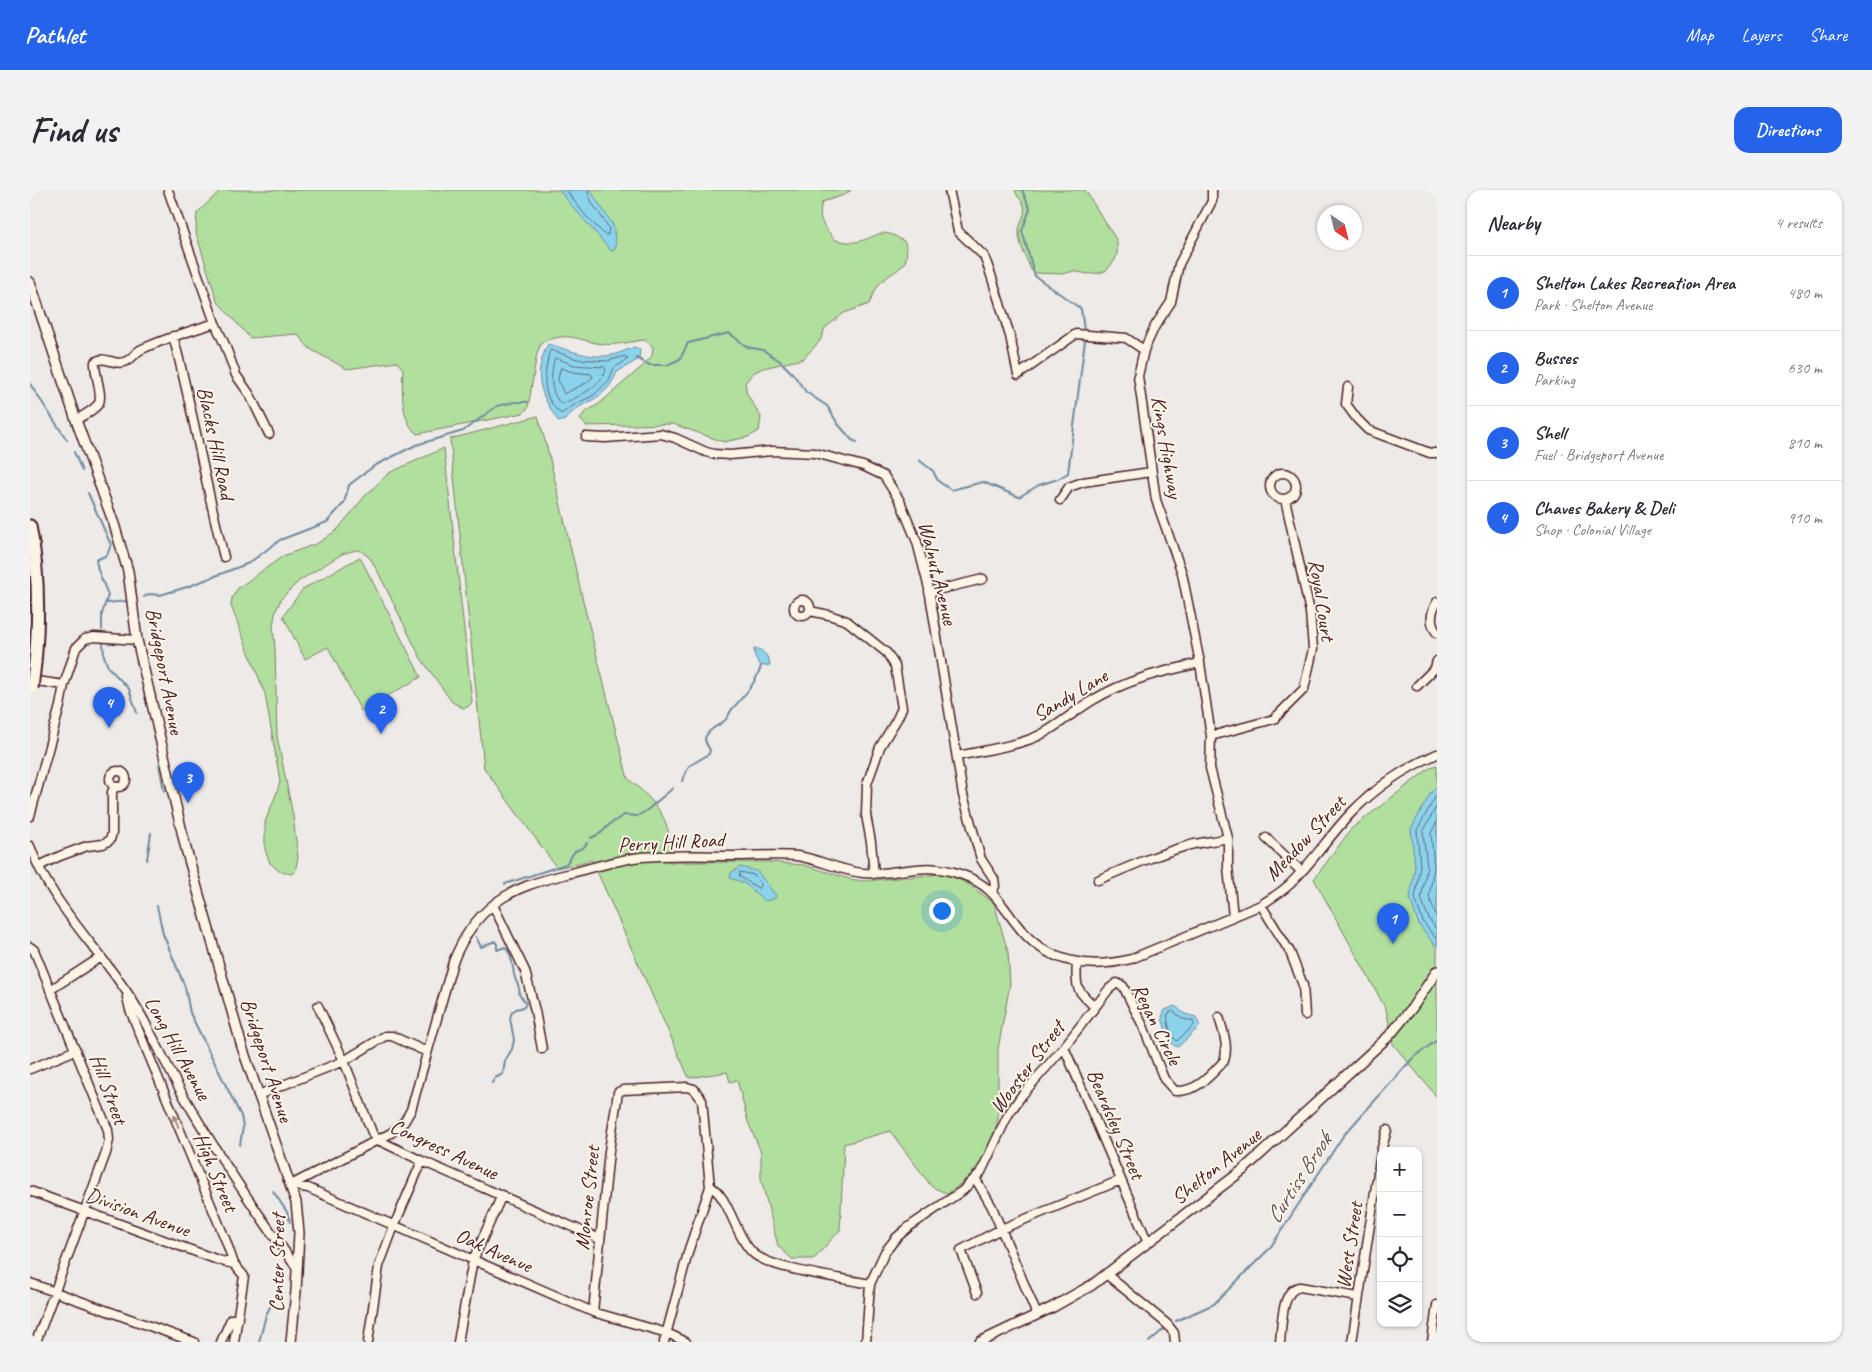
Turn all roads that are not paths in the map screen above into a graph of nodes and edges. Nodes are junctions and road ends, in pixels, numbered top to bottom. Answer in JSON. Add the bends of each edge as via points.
{"nodes":[{"id":1,"x":168,"y":190,"type":"edge"},
{"id":2,"x":949,"y":190,"type":"edge"},
{"id":3,"x":1212,"y":190,"type":"edge"},
{"id":4,"x":30,"y":282,"type":"edge"},
{"id":5,"x":215,"y":323,"type":"junction"},
{"id":6,"x":173,"y":336,"type":"junction"},
{"id":7,"x":1144,"y":350,"type":"junction"},
{"id":8,"x":1348,"y":387,"type":"dead end"},
{"id":9,"x":76,"y":420,"type":"junction"},
{"id":10,"x":269,"y":434,"type":"dead end"},
{"id":11,"x":586,"y":437,"type":"dead end"},
{"id":12,"x":1437,"y":453,"type":"edge"},
{"id":13,"x":1151,"y":472,"type":"junction"},
{"id":14,"x":1285,"y":499,"type":"dead end"},
{"id":15,"x":1060,"y":500,"type":"dead end"},
{"id":16,"x":30,"y":526,"type":"edge"},
{"id":17,"x":224,"y":557,"type":"dead end"},
{"id":18,"x":983,"y":579,"type":"dead end"},
{"id":19,"x":929,"y":592,"type":"junction"},
{"id":20,"x":1437,"y":602,"type":"edge"},
{"id":21,"x":810,"y":611,"type":"dead end"},
{"id":22,"x":1437,"y":633,"type":"edge"},
{"id":23,"x":138,"y":640,"type":"junction"},
{"id":24,"x":1437,"y":661,"type":"edge"},
{"id":25,"x":1200,"y":663,"type":"junction"},
{"id":26,"x":64,"y":685,"type":"junction"},
{"id":27,"x":1418,"y":686,"type":"dead end"},
{"id":28,"x":31,"y":688,"type":"edge"},
{"id":29,"x":1211,"y":736,"type":"junction"},
{"id":30,"x":1437,"y":754,"type":"edge"},
{"id":31,"x":957,"y":756,"type":"junction"},
{"id":32,"x":115,"y":786,"type":"dead end"},
{"id":33,"x":30,"y":816,"type":"edge"},
{"id":34,"x":1228,"y":838,"type":"junction"},
{"id":35,"x":1266,"y":838,"type":"dead end"},
{"id":36,"x":30,"y":846,"type":"edge"},
{"id":37,"x":39,"y":866,"type":"junction"},
{"id":38,"x":1301,"y":871,"type":"junction"},
{"id":39,"x":874,"y":874,"type":"junction"},
{"id":40,"x":1098,"y":880,"type":"dead end"},
{"id":41,"x":992,"y":892,"type":"junction"},
{"id":42,"x":493,"y":904,"type":"junction"},
{"id":43,"x":1261,"y":905,"type":"junction"},
{"id":44,"x":1232,"y":917,"type":"junction"},
{"id":45,"x":30,"y":947,"type":"edge"},
{"id":46,"x":101,"y":957,"type":"junction"},
{"id":47,"x":1078,"y":963,"type":"junction"},
{"id":48,"x":1437,"y":971,"type":"edge"},
{"id":49,"x":1117,"y":983,"type":"joint"},
{"id":50,"x":50,"y":990,"type":"junction"},
{"id":51,"x":125,"y":990,"type":"junction"},
{"id":52,"x":318,"y":1006,"type":"dead end"},
{"id":53,"x":1095,"y":1007,"type":"junction"},
{"id":54,"x":1305,"y":1015,"type":"dead end"},
{"id":55,"x":1219,"y":1017,"type":"dead end"},
{"id":56,"x":1064,"y":1047,"type":"junction"},
{"id":57,"x":542,"y":1049,"type":"dead end"},
{"id":58,"x":76,"y":1050,"type":"junction"},
{"id":59,"x":427,"y":1052,"type":"junction"},
{"id":60,"x":344,"y":1061,"type":"junction"},
{"id":61,"x":30,"y":1069,"type":"edge"},
{"id":62,"x":258,"y":1095,"type":"junction"},
{"id":63,"x":1387,"y":1130,"type":"dead end"},
{"id":64,"x":378,"y":1140,"type":"junction"},
{"id":65,"x":1382,"y":1147,"type":"edge"},
{"id":66,"x":422,"y":1161,"type":"junction"},
{"id":67,"x":1377,"y":1177,"type":"edge"},
{"id":68,"x":976,"y":1178,"type":"junction"},
{"id":69,"x":1121,"y":1180,"type":"junction"},
{"id":70,"x":291,"y":1185,"type":"junction"},
{"id":71,"x":710,"y":1188,"type":"junction"},
{"id":72,"x":30,"y":1190,"type":"edge"},
{"id":73,"x":502,"y":1195,"type":"junction"},
{"id":74,"x":84,"y":1210,"type":"junction"},
{"id":75,"x":394,"y":1226,"type":"junction"},
{"id":76,"x":1001,"y":1230,"type":"junction"},
{"id":77,"x":600,"y":1239,"type":"junction"},
{"id":78,"x":1148,"y":1243,"type":"junction"},
{"id":79,"x":473,"y":1260,"type":"junction"},
{"id":80,"x":234,"y":1264,"type":"junction"},
{"id":81,"x":296,"y":1267,"type":"junction"},
{"id":82,"x":1106,"y":1274,"type":"junction"},
{"id":83,"x":30,"y":1283,"type":"edge"},
{"id":84,"x":870,"y":1284,"type":"junction"},
{"id":85,"x":55,"y":1292,"type":"junction"},
{"id":86,"x":977,"y":1292,"type":"dead end"},
{"id":87,"x":1358,"y":1296,"type":"junction"},
{"id":88,"x":1437,"y":1305,"type":"edge"},
{"id":89,"x":593,"y":1312,"type":"junction"},
{"id":90,"x":1037,"y":1315,"type":"junction"},
{"id":91,"x":238,"y":1319,"type":"junction"},
{"id":92,"x":667,"y":1333,"type":"junction"},
{"id":93,"x":36,"y":1342,"type":"edge"},
{"id":94,"x":194,"y":1342,"type":"edge"},
{"id":95,"x":221,"y":1342,"type":"edge"},
{"id":96,"x":234,"y":1342,"type":"edge"},
{"id":97,"x":291,"y":1342,"type":"edge"},
{"id":98,"x":368,"y":1342,"type":"edge"},
{"id":99,"x":458,"y":1342,"type":"edge"},
{"id":100,"x":664,"y":1342,"type":"edge"},
{"id":101,"x":686,"y":1342,"type":"edge"},
{"id":102,"x":866,"y":1342,"type":"edge"},
{"id":103,"x":980,"y":1342,"type":"edge"},
{"id":104,"x":1175,"y":1342,"type":"edge"},
{"id":105,"x":1280,"y":1342,"type":"edge"},
{"id":106,"x":1352,"y":1342,"type":"edge"},
{"id":107,"x":1432,"y":1342,"type":"edge"}],
"edges":[{"from":1,"to":5,"type":"street","name":"Blacks Hill Road"},
{"from":2,"to":7,"type":"street","via":[[958,231],[984,256],[1010,336],[1018,375],[1076,334],[1126,338]]},
{"from":3,"to":7,"type":"street","name":"Kings Highway","via":[[1212,201],[1179,264],[1171,302]]},
{"from":4,"to":9,"type":"main road","name":"Bridgeport Avenue"},
{"from":5,"to":6,"type":"street"},
{"from":5,"to":10,"type":"street","name":"Blacks Hill Road","via":[[236,376],[250,394]]},
{"from":6,"to":9,"type":"street","via":[[135,352],[127,362],[120,364],[100,359],[95,362],[99,403]]},
{"from":6,"to":17,"type":"street","name":"Blacks Hill Road"},
{"from":7,"to":13,"type":"street","name":"Kings Highway","via":[[1138,376]]},
{"from":8,"to":12,"type":"street","via":[[1346,404],[1368,430]]},
{"from":9,"to":23,"type":"main road","name":"Bridgeport Avenue","via":[[128,571]]},
{"from":11,"to":19,"type":"street","name":"Walnut Avenue","via":[[661,434],[714,454],[730,456],[772,450],[815,453],[875,471],[884,476],[900,501],[918,542]]},
{"from":13,"to":15,"type":"street","via":[[1083,482],[1069,487]]},
{"from":13,"to":25,"type":"street","name":"Kings Highway","via":[[1156,500],[1182,573]]},
{"from":14,"to":29,"type":"street","name":"Royal Court","via":[[1310,612],[1313,649],[1304,689],[1274,719]]},
{"from":16,"to":28,"type":"highway","bridge":true,"via":[[37,586],[38,634]]},
{"from":18,"to":19,"type":"street"},
{"from":19,"to":31,"type":"street","name":"Walnut Avenue"},
{"from":20,"to":22,"type":"street","via":[[1432,612],[1433,628]]},
{"from":21,"to":39,"type":"street","via":[[847,622],[887,653],[895,666],[902,708],[880,747],[867,784],[866,815]]},
{"from":23,"to":26,"type":"street","via":[[94,637],[85,640],[74,653]]},
{"from":23,"to":62,"type":"main road","name":"Bridgeport Avenue","via":[[186,849]]},
{"from":24,"to":27,"type":"street","via":[[1436,668]]},
{"from":25,"to":29,"type":"street","name":"Kings Highway"},
{"from":25,"to":31,"type":"street","name":"Sandy Lane","via":[[1146,675],[1120,685],[1029,740]]},
{"from":26,"to":28,"type":"street"},
{"from":26,"to":33,"type":"street"},
{"from":29,"to":34,"type":"street","name":"Kings Highway","via":[[1210,768]]},
{"from":30,"to":38,"type":"street","name":"Meadow Street","via":[[1381,786],[1355,809]]},
{"from":31,"to":41,"type":"street","name":"Walnut Avenue","via":[[974,839],[994,882]]},
{"from":32,"to":37,"type":"street","via":[[110,840]]},
{"from":34,"to":40,"type":"street","via":[[1148,859]]},
{"from":34,"to":44,"type":"street","name":"Kings Highway"},
{"from":35,"to":38,"type":"street"},
{"from":36,"to":37,"type":"street","name":"Long Hill Avenue"},
{"from":37,"to":46,"type":"street","name":"Long Hill Avenue","via":[[67,913]]},
{"from":38,"to":43,"type":"street","name":"Meadow Street"},
{"from":39,"to":41,"type":"street","name":"Perry Hill Road","via":[[941,868],[970,878]]},
{"from":39,"to":42,"type":"street","name":"Perry Hill Road","via":[[787,856],[643,858],[602,864],[534,883]]},
{"from":41,"to":47,"type":"street","name":"Perry Hill Road","via":[[1037,945],[1055,956]]},
{"from":42,"to":57,"type":"street","via":[[525,971]]},
{"from":42,"to":59,"type":"street","name":"Perry Hill Road","via":[[471,928],[458,949]]},
{"from":43,"to":44,"type":"street","name":"Meadow Street"},
{"from":43,"to":54,"type":"street","via":[[1290,952],[1303,984]]},
{"from":44,"to":47,"type":"street","name":"Meadow Street","via":[[1131,959],[1097,965]]},
{"from":45,"to":50,"type":"street","name":"Hill Street"},
{"from":46,"to":50,"type":"street"},
{"from":46,"to":51,"type":"street","name":"Long Hill Avenue"},
{"from":47,"to":53,"type":"street","via":[[1076,981],[1079,992]]},
{"from":48,"to":78,"type":"main road","name":"Shelton Avenue","via":[[1405,1018],[1367,1057],[1255,1160]]},
{"from":49,"to":53,"type":"street","name":"Wooster Street"},
{"from":49,"to":55,"type":"street","name":"Regan Circle","via":[[1123,986],[1143,1026],[1164,1079],[1175,1091],[1195,1088],[1224,1061],[1226,1047]]},
{"from":50,"to":58,"type":"street","name":"Hill Street"},
{"from":80,"to":51,"type":"street","name":"High Street","one_way":true,"via":[[130,1010]]},
{"from":51,"to":81,"type":"street","name":"Long Hill Avenue","via":[[198,1122]]},
{"from":52,"to":60,"type":"street","name":"Congress Avenue"},
{"from":53,"to":56,"type":"street","name":"Wooster Street"},
{"from":56,"to":68,"type":"street","name":"Wooster Street","via":[[1008,1115]]},
{"from":56,"to":69,"type":"street","name":"Beardsley Street"},
{"from":58,"to":61,"type":"street"},
{"from":58,"to":74,"type":"street","name":"Hill Street","via":[[109,1135],[106,1153]]},
{"from":59,"to":60,"type":"street","via":[[385,1036]]},
{"from":59,"to":64,"type":"street","name":"Perry Hill Road","via":[[408,1116],[399,1127]]},
{"from":60,"to":62,"type":"street"},
{"from":60,"to":64,"type":"street","name":"Congress Avenue"},
{"from":62,"to":70,"type":"main road","name":"Bridgeport Avenue"},
{"from":63,"to":65,"type":"street","name":"West Street"},
{"from":64,"to":66,"type":"street","name":"Congress Avenue"},
{"from":64,"to":70,"type":"street","name":"Perry Hill Road"},
{"from":66,"to":73,"type":"street","name":"Congress Avenue"},
{"from":66,"to":75,"type":"street"},
{"from":67,"to":87,"type":"street","name":"West Street"},
{"from":68,"to":76,"type":"street"},
{"from":68,"to":84,"type":"street","name":"Wooster Street","via":[[896,1238],[885,1252]]},
{"from":69,"to":76,"type":"street"},
{"from":69,"to":78,"type":"street","name":"Beardsley Street"},
{"from":70,"to":75,"type":"street","name":"Oak Avenue","via":[[308,1188]]},
{"from":70,"to":81,"type":"main road","name":"Center Street","via":[[298,1224]]},
{"from":71,"to":77,"type":"street","name":"Monroe Street","via":[[700,1094],[687,1087],[618,1092]]},
{"from":71,"to":84,"type":"street","via":[[719,1192],[743,1243],[759,1257],[789,1268]]},
{"from":71,"to":92,"type":"street","via":[[689,1249]]},
{"from":72,"to":74,"type":"street","name":"Division Avenue"},
{"from":73,"to":77,"type":"street","name":"Congress Avenue"},
{"from":73,"to":79,"type":"street"},
{"from":74,"to":80,"type":"street","name":"Division Avenue"},
{"from":74,"to":85,"type":"street","name":"Hill Street"},
{"from":75,"to":79,"type":"street","name":"Oak Avenue"},
{"from":75,"to":98,"type":"street","via":[[379,1266]]},
{"from":76,"to":86,"type":"street","via":[[960,1250]]},
{"from":76,"to":90,"type":"street"},
{"from":77,"to":89,"type":"street","name":"Monroe Street"},
{"from":78,"to":82,"type":"main road","name":"Shelton Avenue"},
{"from":79,"to":89,"type":"street","name":"Oak Avenue"},
{"from":79,"to":99,"type":"street"},
{"from":80,"to":91,"type":"street","name":"High Street","via":[[244,1276]]},
{"from":81,"to":97,"type":"main road","name":"Center Street"},
{"from":82,"to":90,"type":"main road","name":"Shelton Avenue","via":[[1074,1296]]},
{"from":82,"to":104,"type":"street","via":[[1167,1324],[1174,1333]]},
{"from":83,"to":85,"type":"street"},
{"from":84,"to":102,"type":"street","name":"Wooster Street"},
{"from":85,"to":93,"type":"street","name":"Hill Street"},
{"from":85,"to":94,"type":"street"},
{"from":87,"to":105,"type":"street","via":[[1295,1288],[1288,1294]]},
{"from":87,"to":106,"type":"street","name":"West Street"},
{"from":88,"to":107,"type":"street"},
{"from":89,"to":92,"type":"street","name":"Oak Avenue"},
{"from":90,"to":103,"type":"main road","name":"Shelton Avenue"},
{"from":91,"to":95,"type":"street","via":[[231,1319]]},
{"from":91,"to":96,"type":"street","name":"High Street"},
{"from":92,"to":100,"type":"street"},
{"from":92,"to":101,"type":"street","name":"Oak Avenue"}]}
